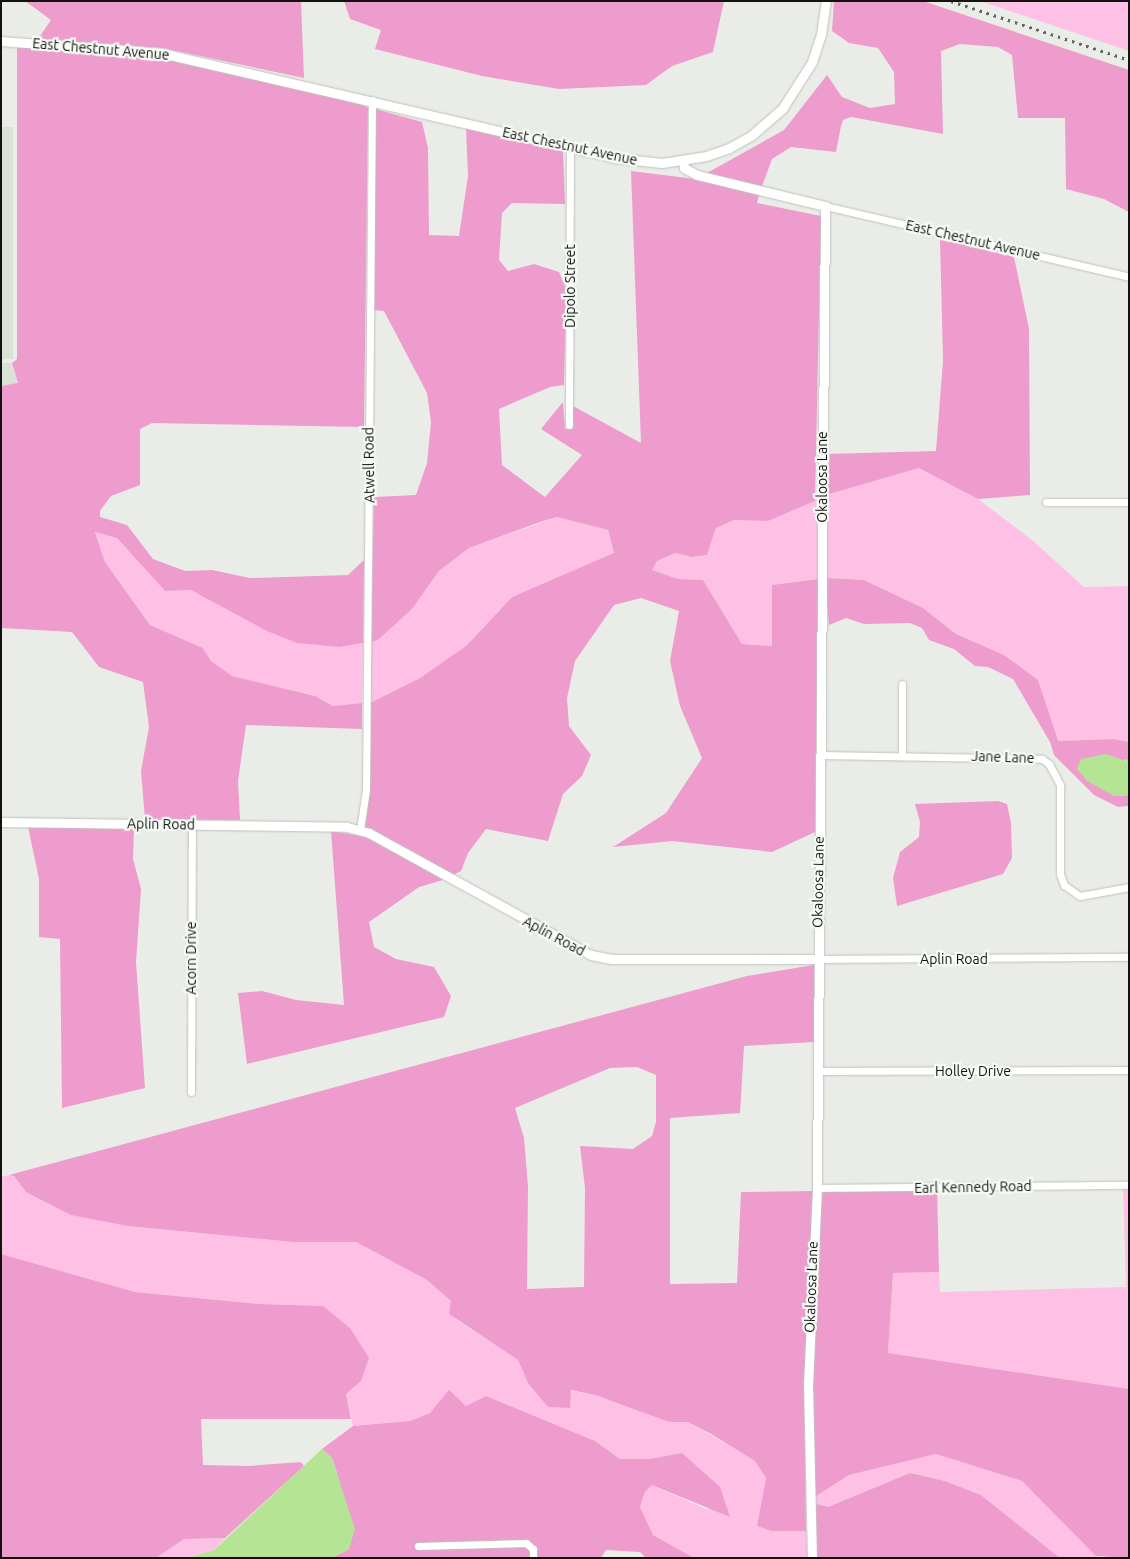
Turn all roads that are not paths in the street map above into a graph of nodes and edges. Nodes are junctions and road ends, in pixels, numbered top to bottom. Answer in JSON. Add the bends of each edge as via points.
{"nodes":[{"id":1,"x":826,"y":1,"type":"edge"},
{"id":2,"x":1,"y":41,"type":"edge"},
{"id":3,"x":372,"y":100,"type":"junction"},
{"id":4,"x":570,"y":147,"type":"junction"},
{"id":5,"x":682,"y":161,"type":"junction"},
{"id":6,"x":825,"y":206,"type":"junction"},
{"id":7,"x":1129,"y":277,"type":"edge"},
{"id":8,"x":568,"y":425,"type":"dead end"},
{"id":9,"x":1046,"y":502,"type":"dead end"},
{"id":10,"x":1129,"y":502,"type":"edge"},
{"id":11,"x":902,"y":684,"type":"dead end"},
{"id":12,"x":820,"y":755,"type":"junction"},
{"id":13,"x":902,"y":755,"type":"junction"},
{"id":14,"x":1,"y":822,"type":"edge"},
{"id":15,"x":192,"y":824,"type":"junction"},
{"id":16,"x":360,"y":830,"type":"junction"},
{"id":17,"x":1129,"y":887,"type":"edge"},
{"id":18,"x":1129,"y":957,"type":"edge"},
{"id":19,"x":818,"y":959,"type":"junction"},
{"id":20,"x":1129,"y":1070,"type":"edge"},
{"id":21,"x":818,"y":1071,"type":"junction"},
{"id":22,"x":191,"y":1092,"type":"dead end"},
{"id":23,"x":1129,"y":1185,"type":"edge"},
{"id":24,"x":817,"y":1188,"type":"junction"},
{"id":25,"x":418,"y":1546,"type":"dead end"},
{"id":26,"x":533,"y":1558,"type":"edge"},
{"id":27,"x":812,"y":1558,"type":"edge"}],
"edges":[{"from":1,"to":5,"type":"street","via":[[822,35],[812,62],[782,109],[741,142]]},
{"from":2,"to":3,"type":"street","name":"East Chestnut Avenue","via":[[161,53]]},
{"from":3,"to":4,"type":"street","name":"East Chestnut Avenue"},
{"from":3,"to":16,"type":"street","name":"Atwell Road","via":[[366,790]]},
{"from":4,"to":5,"type":"street","name":"East Chestnut Avenue","via":[[636,161]]},
{"from":4,"to":8,"type":"street","name":"Dipolo Street"},
{"from":5,"to":6,"type":"street","name":"East Chestnut Avenue","via":[[684,168],[698,175]]},
{"from":6,"to":7,"type":"street","name":"East Chestnut Avenue"},
{"from":6,"to":12,"type":"street","name":"Okaloosa Lane"},
{"from":9,"to":10,"type":"street"},
{"from":11,"to":13,"type":"street"},
{"from":12,"to":13,"type":"street","name":"Jane Lane"},
{"from":12,"to":19,"type":"street","name":"Okaloosa Lane"},
{"from":13,"to":17,"type":"street","name":"Jane Lane","via":[[1042,759],[1049,764],[1060,785],[1060,874],[1064,885],[1080,896]]},
{"from":14,"to":15,"type":"street","name":"Aplin Road"},
{"from":15,"to":16,"type":"street","name":"Aplin Road"},
{"from":15,"to":22,"type":"street","name":"Acorn Drive"},
{"from":16,"to":19,"type":"street","name":"Aplin Road","via":[[591,955],[612,959]]},
{"from":18,"to":19,"type":"street","name":"Aplin Road"},
{"from":19,"to":21,"type":"street","name":"Okaloosa Lane"},
{"from":20,"to":21,"type":"street","name":"Holley Drive"},
{"from":21,"to":24,"type":"street","name":"Okaloosa Lane"},
{"from":23,"to":24,"type":"street","name":"Earl Kennedy Road"},
{"from":24,"to":27,"type":"street","name":"Okaloosa Lane","via":[[808,1383]]},
{"from":25,"to":26,"type":"street","via":[[526,1543],[533,1549]]}]}
